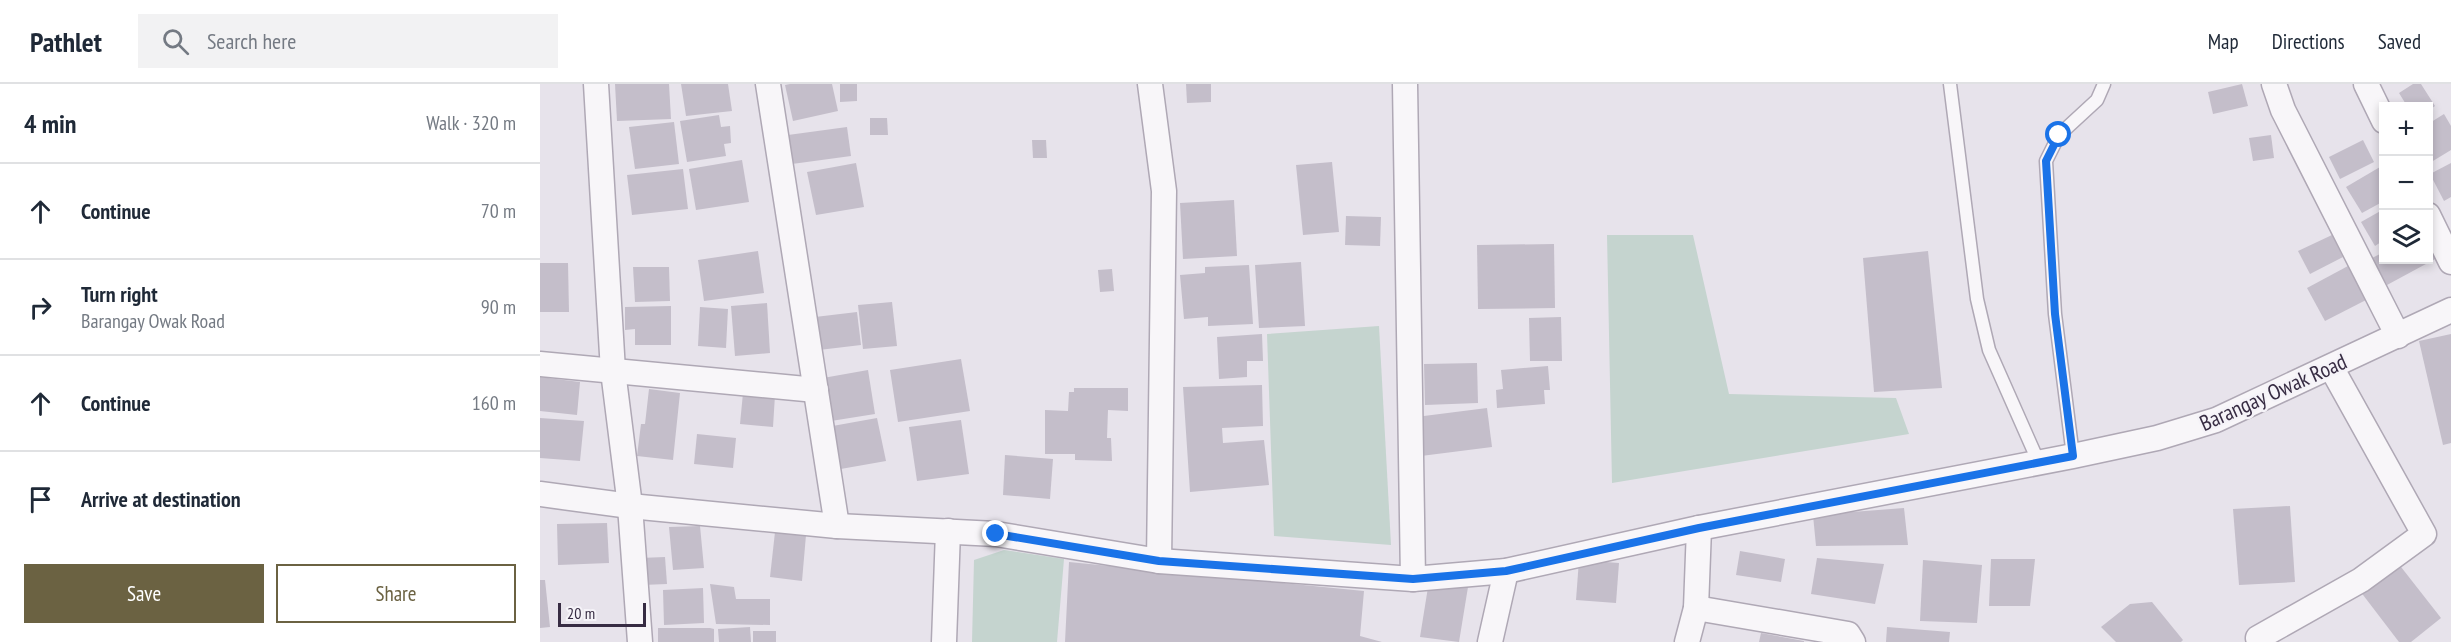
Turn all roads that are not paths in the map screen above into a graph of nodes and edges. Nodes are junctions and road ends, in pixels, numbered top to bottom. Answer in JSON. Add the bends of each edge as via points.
{"nodes":[{"id":1,"x":596,"y":84,"type":"edge"},
{"id":2,"x":768,"y":84,"type":"edge"},
{"id":3,"x":1150,"y":84,"type":"edge"},
{"id":4,"x":1405,"y":84,"type":"edge"},
{"id":5,"x":1950,"y":84,"type":"edge"},
{"id":6,"x":2104,"y":84,"type":"edge"},
{"id":7,"x":2274,"y":84,"type":"edge"},
{"id":8,"x":2366,"y":84,"type":"edge"},
{"id":9,"x":2379,"y":111,"type":"edge"},
{"id":10,"x":2433,"y":225,"type":"edge"},
{"id":11,"x":2451,"y":262,"type":"edge"},
{"id":12,"x":2451,"y":310,"type":"edge"},
{"id":13,"x":2398,"y":336,"type":"junction"},
{"id":14,"x":540,"y":364,"type":"edge"},
{"id":15,"x":2331,"y":367,"type":"junction"},
{"id":16,"x":613,"y":371,"type":"junction"},
{"id":17,"x":816,"y":390,"type":"junction"},
{"id":18,"x":2073,"y":456,"type":"junction"},
{"id":19,"x":2039,"y":463,"type":"junction"},
{"id":20,"x":540,"y":494,"type":"edge"},
{"id":21,"x":630,"y":506,"type":"junction"},
{"id":22,"x":837,"y":525,"type":"junction"},
{"id":23,"x":1699,"y":528,"type":"junction"},
{"id":24,"x":948,"y":531,"type":"junction"},
{"id":25,"x":1159,"y":561,"type":"junction"},
{"id":26,"x":1506,"y":571,"type":"junction"},
{"id":27,"x":1413,"y":579,"type":"junction"},
{"id":28,"x":1696,"y":608,"type":"junction"},
{"id":29,"x":2258,"y":638,"type":"dead end"},
{"id":30,"x":640,"y":642,"type":"edge"},
{"id":31,"x":944,"y":642,"type":"edge"},
{"id":32,"x":1490,"y":642,"type":"edge"},
{"id":33,"x":1687,"y":642,"type":"edge"},
{"id":34,"x":1853,"y":642,"type":"edge"}],
"edges":[{"from":1,"to":16,"type":"street"},
{"from":2,"to":17,"type":"street"},
{"from":3,"to":25,"type":"street","via":[[1164,191]]},
{"from":4,"to":27,"type":"street"},
{"from":5,"to":19,"type":"lane","via":[[1977,299],[1989,350]]},
{"from":6,"to":18,"type":"lane","via":[[2097,100],[2059,135],[2046,161],[2055,314]]},
{"from":7,"to":13,"type":"street","via":[[2283,110]]},
{"from":8,"to":9,"type":"street"},
{"from":10,"to":11,"type":"street"},
{"from":12,"to":13,"type":"street","name":"Barangay Owak Road"},
{"from":13,"to":15,"type":"street","name":"Barangay Owak Road"},
{"from":14,"to":16,"type":"street"},
{"from":15,"to":18,"type":"street","name":"Barangay Owak Road","via":[[2216,420],[2157,438]]},
{"from":15,"to":29,"type":"street","via":[[2424,534],[2361,580]]},
{"from":16,"to":17,"type":"street"},
{"from":16,"to":21,"type":"street"},
{"from":17,"to":22,"type":"street"},
{"from":18,"to":19,"type":"street","name":"Barangay Owak Road"},
{"from":19,"to":23,"type":"street","name":"Barangay Owak Road"},
{"from":20,"to":21,"type":"street","name":"Barangay Owak Road"},
{"from":21,"to":22,"type":"street","name":"Barangay Owak Road"},
{"from":21,"to":30,"type":"street"},
{"from":22,"to":24,"type":"street","name":"Barangay Owak Road"},
{"from":23,"to":26,"type":"street","name":"Barangay Owak Road"},
{"from":23,"to":28,"type":"street"},
{"from":24,"to":25,"type":"street","name":"Barangay Owak Road","via":[[996,534]]},
{"from":24,"to":31,"type":"street"},
{"from":25,"to":27,"type":"street","name":"Barangay Owak Road"},
{"from":26,"to":27,"type":"street","name":"Barangay Owak Road"},
{"from":26,"to":32,"type":"street"},
{"from":28,"to":33,"type":"street"},
{"from":28,"to":34,"type":"street","via":[[1848,634]]}]}
